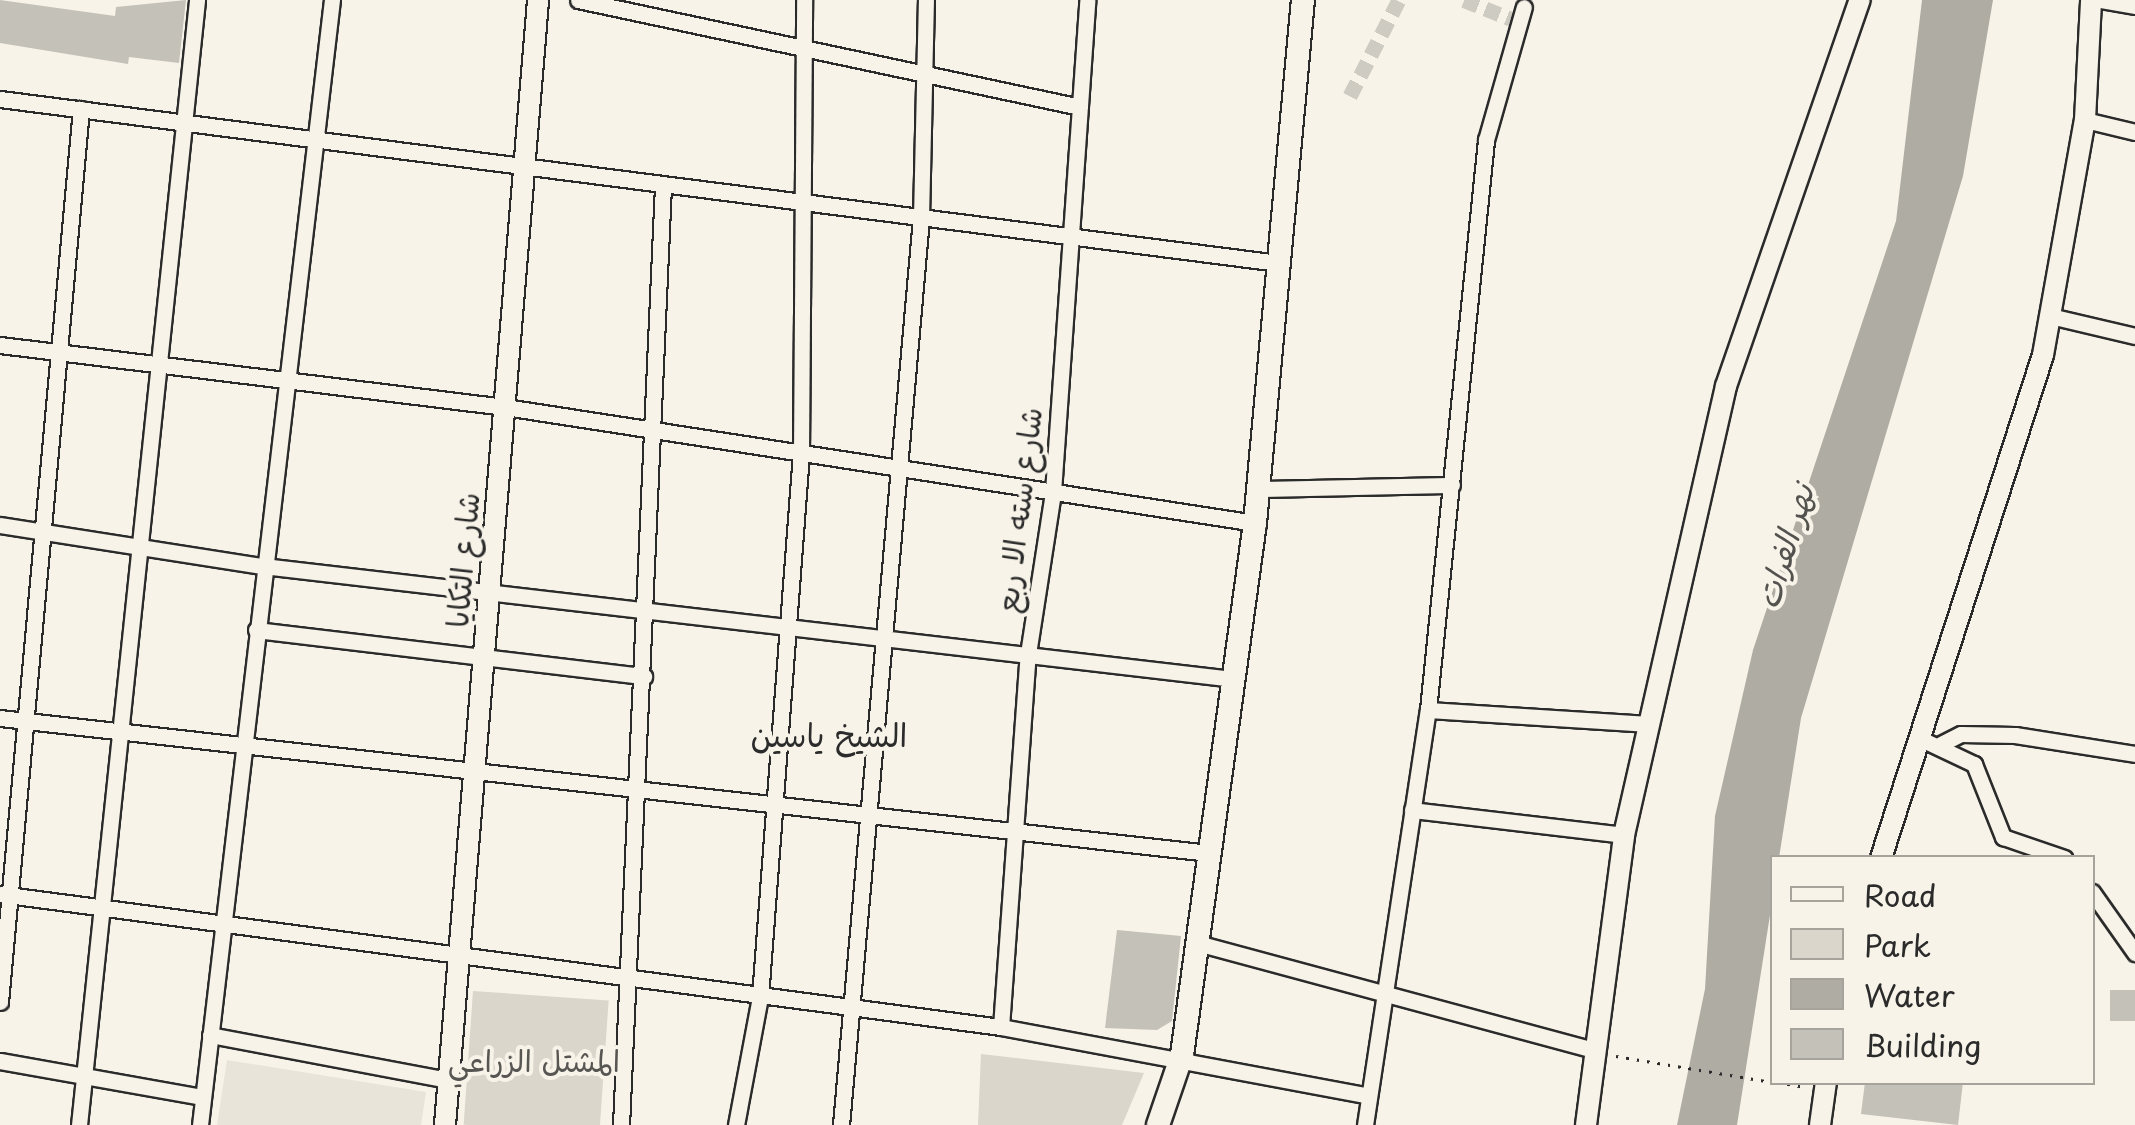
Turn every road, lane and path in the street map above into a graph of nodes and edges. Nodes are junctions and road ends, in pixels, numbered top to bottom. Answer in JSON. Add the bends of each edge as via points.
{"nodes":[{"id":1,"x":197,"y":0,"type":"edge"},
{"id":2,"x":332,"y":0,"type":"edge"},
{"id":3,"x":538,"y":0,"type":"edge"},
{"id":4,"x":578,"y":0,"type":"edge"},
{"id":5,"x":804,"y":0,"type":"edge"},
{"id":6,"x":926,"y":0,"type":"edge"},
{"id":7,"x":1087,"y":0,"type":"edge"},
{"id":8,"x":1303,"y":0,"type":"edge"},
{"id":9,"x":1860,"y":0,"type":"edge"},
{"id":10,"x":2090,"y":0,"type":"edge"},
{"id":11,"x":2101,"y":0,"type":"edge"},
{"id":12,"x":2135,"y":6,"type":"edge"},
{"id":13,"x":1524,"y":8,"type":"dead end"},
{"id":14,"x":806,"y":45,"type":"junction"},
{"id":15,"x":921,"y":71,"type":"junction"},
{"id":16,"x":0,"y":99,"type":"edge"},
{"id":17,"x":1080,"y":107,"type":"junction"},
{"id":18,"x":82,"y":109,"type":"junction"},
{"id":19,"x":2085,"y":120,"type":"junction"},
{"id":20,"x":184,"y":123,"type":"junction"},
{"id":21,"x":2135,"y":132,"type":"edge"},
{"id":22,"x":311,"y":139,"type":"junction"},
{"id":23,"x":524,"y":166,"type":"junction"},
{"id":24,"x":663,"y":184,"type":"junction"},
{"id":25,"x":805,"y":202,"type":"junction"},
{"id":26,"x":921,"y":218,"type":"junction"},
{"id":27,"x":1068,"y":236,"type":"junction"},
{"id":28,"x":1279,"y":263,"type":"junction"},
{"id":29,"x":2050,"y":316,"type":"junction"},
{"id":30,"x":2135,"y":336,"type":"edge"},
{"id":31,"x":0,"y":346,"type":"edge"},
{"id":32,"x":59,"y":353,"type":"junction"},
{"id":33,"x":159,"y":365,"type":"junction"},
{"id":34,"x":284,"y":380,"type":"junction"},
{"id":35,"x":504,"y":407,"type":"junction"},
{"id":36,"x":653,"y":430,"type":"junction"},
{"id":37,"x":800,"y":453,"type":"junction"},
{"id":38,"x":902,"y":469,"type":"junction"},
{"id":39,"x":1452,"y":485,"type":"junction"},
{"id":40,"x":1258,"y":488,"type":"junction"},
{"id":41,"x":1054,"y":492,"type":"junction"},
{"id":42,"x":1254,"y":523,"type":"junction"},
{"id":43,"x":0,"y":525,"type":"edge"},
{"id":44,"x":43,"y":531,"type":"junction"},
{"id":45,"x":140,"y":546,"type":"junction"},
{"id":46,"x":263,"y":566,"type":"junction"},
{"id":47,"x":490,"y":588,"type":"junction"},
{"id":48,"x":646,"y":608,"type":"junction"},
{"id":49,"x":782,"y":624,"type":"junction"},
{"id":50,"x":256,"y":630,"type":"junction"},
{"id":51,"x":882,"y":636,"type":"junction"},
{"id":52,"x":1028,"y":654,"type":"junction"},
{"id":53,"x":484,"y":657,"type":"junction"},
{"id":54,"x":644,"y":676,"type":"junction"},
{"id":55,"x":1234,"y":679,"type":"junction"},
{"id":56,"x":1428,"y":710,"type":"junction"},
{"id":57,"x":0,"y":718,"type":"edge"},
{"id":58,"x":26,"y":721,"type":"junction"},
{"id":59,"x":1650,"y":724,"type":"junction"},
{"id":60,"x":120,"y":733,"type":"junction"},
{"id":61,"x":1931,"y":742,"type":"junction"},
{"id":62,"x":242,"y":748,"type":"junction"},
{"id":63,"x":2135,"y":754,"type":"edge"},
{"id":64,"x":474,"y":772,"type":"junction"},
{"id":65,"x":640,"y":791,"type":"junction"},
{"id":66,"x":776,"y":806,"type":"junction"},
{"id":67,"x":1412,"y":810,"type":"junction"},
{"id":68,"x":870,"y":816,"type":"junction"},
{"id":69,"x":1015,"y":832,"type":"junction"},
{"id":70,"x":1624,"y":835,"type":"junction"},
{"id":71,"x":1210,"y":853,"type":"junction"},
{"id":72,"x":1882,"y":855,"type":"edge"},
{"id":73,"x":2055,"y":855,"type":"edge"},
{"id":74,"x":5,"y":894,"type":"edge"},
{"id":75,"x":2095,"y":896,"type":"edge"},
{"id":76,"x":102,"y":907,"type":"junction"},
{"id":77,"x":223,"y":923,"type":"junction"},
{"id":78,"x":1198,"y":943,"type":"junction"},
{"id":79,"x":2135,"y":954,"type":"edge"},
{"id":80,"x":459,"y":958,"type":"junction"},
{"id":81,"x":634,"y":981,"type":"junction"},
{"id":82,"x":1384,"y":993,"type":"junction"},
{"id":83,"x":760,"y":997,"type":"junction"},
{"id":84,"x":0,"y":1002,"type":"edge"},
{"id":85,"x":854,"y":1007,"type":"junction"},
{"id":86,"x":1001,"y":1027,"type":"junction"},
{"id":87,"x":210,"y":1035,"type":"junction"},
{"id":88,"x":1596,"y":1051,"type":"junction"},
{"id":89,"x":1182,"y":1055,"type":"junction"},
{"id":90,"x":1629,"y":1060,"type":"dead end"},
{"id":91,"x":0,"y":1061,"type":"edge"},
{"id":92,"x":84,"y":1076,"type":"junction"},
{"id":93,"x":449,"y":1080,"type":"junction"},
{"id":94,"x":1770,"y":1081,"type":"edge"},
{"id":95,"x":1794,"y":1085,"type":"edge"},
{"id":96,"x":1826,"y":1085,"type":"edge"},
{"id":97,"x":1800,"y":1086,"type":"dead end"},
{"id":98,"x":204,"y":1096,"type":"junction"},
{"id":99,"x":1368,"y":1096,"type":"junction"},
{"id":100,"x":78,"y":1125,"type":"edge"},
{"id":101,"x":200,"y":1125,"type":"edge"},
{"id":102,"x":445,"y":1125,"type":"edge"},
{"id":103,"x":621,"y":1125,"type":"edge"},
{"id":104,"x":736,"y":1125,"type":"edge"},
{"id":105,"x":841,"y":1125,"type":"edge"},
{"id":106,"x":1158,"y":1125,"type":"edge"},
{"id":107,"x":1365,"y":1125,"type":"edge"},
{"id":108,"x":1586,"y":1125,"type":"edge"},
{"id":109,"x":1820,"y":1125,"type":"edge"}],
"edges":[{"from":1,"to":20,"type":"street"},
{"from":2,"to":22,"type":"street"},
{"from":3,"to":23,"type":"street","name":"شارع التكايا"},
{"from":4,"to":14,"type":"street"},
{"from":5,"to":14,"type":"street"},
{"from":6,"to":15,"type":"street"},
{"from":7,"to":17,"type":"street","name":"شارع سته الا ربع"},
{"from":8,"to":28,"type":"main road"},
{"from":9,"to":59,"type":"street","via":[[1726,386]]},
{"from":10,"to":19,"type":"street"},
{"from":11,"to":12,"type":"street"},
{"from":13,"to":39,"type":"street","via":[[1486,140]]},
{"from":14,"to":15,"type":"street"},
{"from":14,"to":25,"type":"street"},
{"from":15,"to":17,"type":"street"},
{"from":15,"to":26,"type":"street"},
{"from":16,"to":18,"type":"street"},
{"from":17,"to":27,"type":"street","name":"شارع سته الا ربع"},
{"from":18,"to":20,"type":"street"},
{"from":18,"to":32,"type":"street"},
{"from":19,"to":21,"type":"street"},
{"from":19,"to":29,"type":"street"},
{"from":20,"to":22,"type":"street"},
{"from":20,"to":33,"type":"street"},
{"from":22,"to":23,"type":"street"},
{"from":22,"to":34,"type":"street"},
{"from":23,"to":24,"type":"street"},
{"from":23,"to":35,"type":"street","name":"شارع التكايا"},
{"from":24,"to":25,"type":"street"},
{"from":24,"to":36,"type":"street"},
{"from":25,"to":26,"type":"street"},
{"from":25,"to":37,"type":"street"},
{"from":26,"to":27,"type":"street"},
{"from":26,"to":38,"type":"street"},
{"from":27,"to":28,"type":"street"},
{"from":27,"to":41,"type":"street","name":"شارع سته الا ربع"},
{"from":28,"to":40,"type":"main road"},
{"from":29,"to":30,"type":"street"},
{"from":29,"to":61,"type":"street"},
{"from":31,"to":32,"type":"street"},
{"from":32,"to":33,"type":"street"},
{"from":32,"to":44,"type":"street"},
{"from":33,"to":34,"type":"street"},
{"from":33,"to":45,"type":"street"},
{"from":34,"to":35,"type":"street"},
{"from":34,"to":46,"type":"street"},
{"from":35,"to":36,"type":"street"},
{"from":35,"to":47,"type":"street","name":"شارع التكايا"},
{"from":36,"to":37,"type":"street"},
{"from":36,"to":48,"type":"street"},
{"from":37,"to":38,"type":"street"},
{"from":37,"to":49,"type":"street"},
{"from":38,"to":41,"type":"street"},
{"from":38,"to":51,"type":"street"},
{"from":39,"to":40,"type":"street"},
{"from":39,"to":56,"type":"street"},
{"from":40,"to":42,"type":"main road"},
{"from":41,"to":42,"type":"street"},
{"from":41,"to":52,"type":"street","name":"شارع سته الا ربع"},
{"from":42,"to":55,"type":"main road"},
{"from":43,"to":44,"type":"street"},
{"from":44,"to":45,"type":"street"},
{"from":44,"to":58,"type":"street"},
{"from":45,"to":46,"type":"street"},
{"from":45,"to":60,"type":"street"},
{"from":46,"to":47,"type":"street"},
{"from":46,"to":50,"type":"street"},
{"from":47,"to":48,"type":"street"},
{"from":47,"to":53,"type":"street","name":"شارع التكايا"},
{"from":48,"to":49,"type":"street"},
{"from":48,"to":54,"type":"street"},
{"from":49,"to":51,"type":"street"},
{"from":49,"to":66,"type":"street"},
{"from":50,"to":53,"type":"street"},
{"from":50,"to":62,"type":"street"},
{"from":51,"to":52,"type":"street"},
{"from":51,"to":68,"type":"street"},
{"from":52,"to":55,"type":"street"},
{"from":52,"to":69,"type":"street","name":"شارع سته الا ربع"},
{"from":53,"to":54,"type":"street"},
{"from":53,"to":64,"type":"street","name":"شارع التكايا"},
{"from":54,"to":65,"type":"street"},
{"from":55,"to":71,"type":"main road"},
{"from":56,"to":59,"type":"street"},
{"from":56,"to":67,"type":"street"},
{"from":57,"to":58,"type":"street"},
{"from":58,"to":60,"type":"street"},
{"from":58,"to":74,"type":"street"},
{"from":59,"to":70,"type":"street"},
{"from":60,"to":62,"type":"street"},
{"from":60,"to":76,"type":"street"},
{"from":61,"to":63,"type":"street","via":[[1961,734],[2015,735]]},
{"from":61,"to":72,"type":"street"},
{"from":61,"to":73,"type":"street","via":[[1974,764],[2002,837]]},
{"from":62,"to":64,"type":"street"},
{"from":62,"to":77,"type":"street"},
{"from":64,"to":65,"type":"street"},
{"from":64,"to":80,"type":"street","name":"شارع التكايا"},
{"from":65,"to":66,"type":"street"},
{"from":65,"to":81,"type":"street"},
{"from":66,"to":68,"type":"street"},
{"from":66,"to":83,"type":"street"},
{"from":67,"to":70,"type":"street"},
{"from":67,"to":82,"type":"street"},
{"from":68,"to":69,"type":"street"},
{"from":68,"to":85,"type":"street"},
{"from":69,"to":71,"type":"street"},
{"from":69,"to":86,"type":"street","name":"شارع سته الا ربع"},
{"from":70,"to":88,"type":"street"},
{"from":71,"to":78,"type":"main road"},
{"from":74,"to":76,"type":"street"},
{"from":74,"to":84,"type":"street"},
{"from":75,"to":79,"type":"street"},
{"from":76,"to":77,"type":"street"},
{"from":76,"to":92,"type":"street"},
{"from":77,"to":80,"type":"street"},
{"from":77,"to":87,"type":"street"},
{"from":78,"to":82,"type":"street"},
{"from":78,"to":89,"type":"main road"},
{"from":80,"to":81,"type":"street"},
{"from":80,"to":93,"type":"street","name":"شارع التكايا"},
{"from":81,"to":83,"type":"street"},
{"from":81,"to":103,"type":"street"},
{"from":82,"to":88,"type":"street"},
{"from":82,"to":99,"type":"street"},
{"from":83,"to":85,"type":"street"},
{"from":83,"to":104,"type":"street"},
{"from":85,"to":86,"type":"street"},
{"from":85,"to":105,"type":"street"},
{"from":86,"to":89,"type":"street"},
{"from":87,"to":93,"type":"street"},
{"from":87,"to":98,"type":"street"},
{"from":88,"to":108,"type":"street"},
{"from":89,"to":99,"type":"street"},
{"from":89,"to":106,"type":"main road"},
{"from":90,"to":94,"type":"path"},
{"from":91,"to":92,"type":"street"},
{"from":92,"to":98,"type":"street"},
{"from":92,"to":100,"type":"street"},
{"from":93,"to":102,"type":"street","name":"شارع التكايا"},
{"from":95,"to":97,"type":"path"},
{"from":96,"to":109,"type":"street"},
{"from":98,"to":101,"type":"street"},
{"from":99,"to":107,"type":"street"}]}
